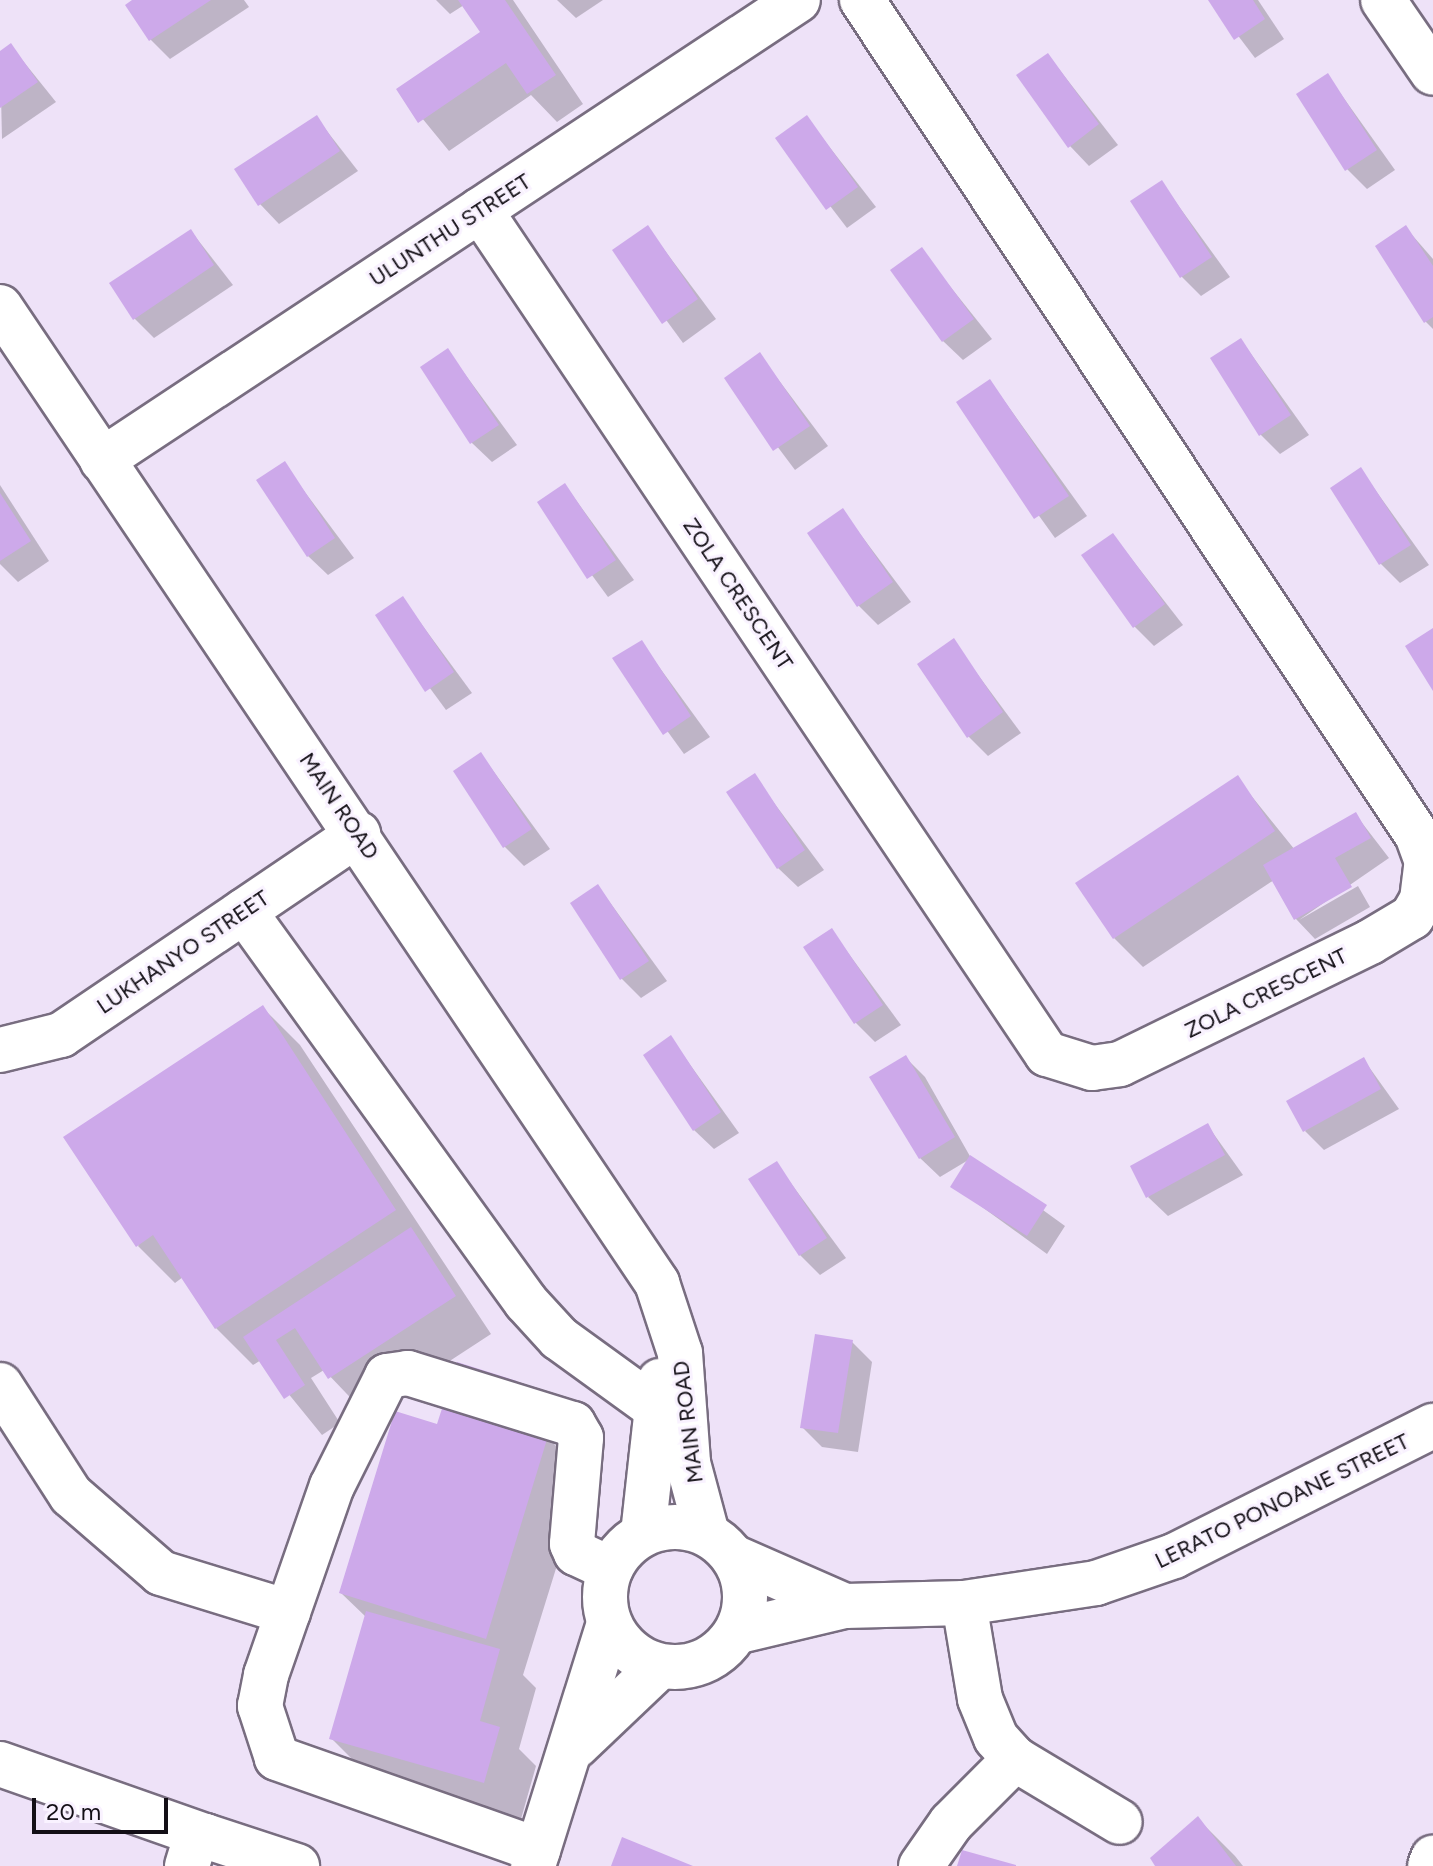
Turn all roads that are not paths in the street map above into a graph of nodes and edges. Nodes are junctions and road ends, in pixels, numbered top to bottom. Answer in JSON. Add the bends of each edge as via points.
{"nodes":[{"id":1,"x":798,"y":0,"type":"edge"},
{"id":2,"x":862,"y":0,"type":"edge"},
{"id":3,"x":1383,"y":0,"type":"edge"},
{"id":4,"x":1433,"y":73,"type":"edge"},
{"id":5,"x":480,"y":210,"type":"junction"},
{"id":6,"x":0,"y":307,"type":"edge"},
{"id":7,"x":102,"y":460,"type":"junction"},
{"id":8,"x":358,"y":834,"type":"junction"},
{"id":9,"x":244,"y":911,"type":"junction"},
{"id":10,"x":1,"y":1051,"type":"edge"},
{"id":11,"x":668,"y":1311,"type":"junction"},
{"id":12,"x":0,"y":1385,"type":"edge"},
{"id":13,"x":657,"y":1409,"type":"junction"},
{"id":14,"x":1433,"y":1426,"type":"edge"},
{"id":15,"x":643,"y":1534,"type":"junction"},
{"id":16,"x":720,"y":1545,"type":"junction"},
{"id":17,"x":611,"y":1569,"type":"junction"},
{"id":18,"x":964,"y":1603,"type":"junction"},
{"id":19,"x":845,"y":1606,"type":"junction"},
{"id":20,"x":288,"y":1612,"type":"junction"},
{"id":21,"x":609,"y":1624,"type":"junction"},
{"id":22,"x":739,"y":1631,"type":"junction"},
{"id":23,"x":659,"y":1667,"type":"junction"},
{"id":24,"x":576,"y":1746,"type":"junction"},
{"id":25,"x":1015,"y":1759,"type":"junction"},
{"id":26,"x":0,"y":1764,"type":"edge"},
{"id":27,"x":1120,"y":1822,"type":"dead end"},
{"id":28,"x":196,"y":1851,"type":"edge"},
{"id":29,"x":536,"y":1858,"type":"edge"},
{"id":30,"x":1433,"y":1858,"type":"edge"},
{"id":31,"x":297,"y":1866,"type":"edge"},
{"id":32,"x":921,"y":1866,"type":"edge"},
{"id":33,"x":1430,"y":1866,"type":"edge"}],
"edges":[{"from":1,"to":5,"type":"street","name":"ULUNTHU STREET"},
{"from":2,"to":5,"type":"street","name":"ZOLA CRESCENT","via":[[1417,835],[1427,862],[1422,900],[1412,917],[1370,942],[1120,1064],[1092,1068],[1047,1054]]},
{"from":3,"to":4,"type":"street"},
{"from":5,"to":7,"type":"street","name":"ULUNTHU STREET"},
{"from":6,"to":7,"type":"street","name":"MAIN ROAD"},
{"from":7,"to":8,"type":"street","name":"MAIN ROAD"},
{"from":8,"to":9,"type":"street","name":"LUKHANYO STREET"},
{"from":8,"to":11,"type":"street","name":"MAIN ROAD","via":[[651,1273]]},
{"from":9,"to":10,"type":"street","name":"LUKHANYO STREET","via":[[61,1035]]},
{"from":9,"to":13,"type":"street","via":[[526,1302],[559,1338]]},
{"from":11,"to":13,"type":"street","name":"MAIN ROAD"},
{"from":11,"to":16,"type":"street","name":"MAIN ROAD","via":[[680,1353],[688,1463]]},
{"from":12,"to":20,"type":"street","via":[[71,1495],[161,1573]]},
{"from":13,"to":15,"type":"street","name":"MAIN ROAD"},
{"from":14,"to":18,"type":"street","name":"LERATO PONOANE STREET","via":[[1150,1566],[1057,1591]]},
{"from":15,"to":16,"type":"street","via":[[686,1527]]},
{"from":15,"to":17,"type":"street"},
{"from":16,"to":19,"type":"street","name":"LERATO PONOANE STREET"},
{"from":16,"to":22,"type":"street","via":[[745,1603]]},
{"from":17,"to":20,"type":"street","via":[[576,1553],[572,1544],[581,1438],[573,1424],[408,1373],[387,1376],[372,1395]]},
{"from":17,"to":21,"type":"street","via":[[604,1603]]},
{"from":18,"to":19,"type":"street","name":"LERATO PONOANE STREET"},
{"from":18,"to":25,"type":"street","via":[[980,1699],[996,1738]]},
{"from":19,"to":22,"type":"street","name":"LERATO PONOANE STREET"},
{"from":20,"to":29,"type":"street","via":[[260,1706],[277,1758]]},
{"from":21,"to":23,"type":"street","via":[[638,1658]]},
{"from":21,"to":24,"type":"street"},
{"from":22,"to":23,"type":"street","via":[[706,1661]]},
{"from":23,"to":24,"type":"street"},
{"from":24,"to":29,"type":"street"},
{"from":25,"to":27,"type":"street"},
{"from":25,"to":32,"type":"street","via":[[951,1823]]},
{"from":26,"to":28,"type":"street"},
{"from":28,"to":31,"type":"street"},
{"from":30,"to":33,"type":"street"}]}
